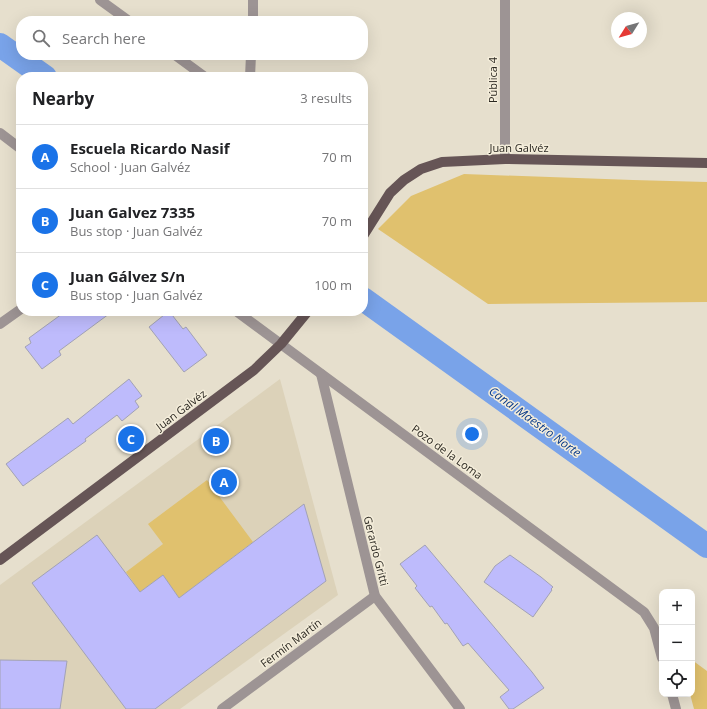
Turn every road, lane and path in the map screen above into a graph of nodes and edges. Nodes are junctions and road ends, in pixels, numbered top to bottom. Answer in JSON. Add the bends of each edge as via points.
{"nodes":[{"id":1,"x":100,"y":0,"type":"edge"},
{"id":2,"x":253,"y":0,"type":"edge"},
{"id":3,"x":505,"y":0,"type":"edge"},
{"id":4,"x":122,"y":16,"type":"edge"},
{"id":5,"x":253,"y":16,"type":"edge"},
{"id":6,"x":182,"y":60,"type":"edge"},
{"id":7,"x":251,"y":60,"type":"edge"},
{"id":8,"x":198,"y":72,"type":"edge"},
{"id":9,"x":250,"y":72,"type":"edge"},
{"id":10,"x":0,"y":133,"type":"edge"},
{"id":11,"x":16,"y":145,"type":"edge"},
{"id":12,"x":505,"y":159,"type":"junction"},
{"id":13,"x":707,"y":163,"type":"edge"},
{"id":14,"x":368,"y":228,"type":"edge"},
{"id":15,"x":16,"y":313,"type":"edge"},
{"id":16,"x":243,"y":316,"type":"edge"},
{"id":17,"x":304,"y":316,"type":"edge"},
{"id":18,"x":0,"y":324,"type":"edge"},
{"id":19,"x":281,"y":344,"type":"junction"},
{"id":20,"x":321,"y":374,"type":"junction"},
{"id":21,"x":0,"y":560,"type":"edge"},
{"id":22,"x":375,"y":596,"type":"junction"},
{"id":23,"x":659,"y":647,"type":"edge"},
{"id":24,"x":673,"y":697,"type":"edge"},
{"id":25,"x":222,"y":709,"type":"edge"},
{"id":26,"x":460,"y":709,"type":"edge"},
{"id":27,"x":676,"y":709,"type":"edge"}],
"edges":[{"from":1,"to":4,"type":"street"},
{"from":2,"to":5,"type":"street"},
{"from":3,"to":12,"type":"street","name":"Pública 4"},
{"from":6,"to":8,"type":"street"},
{"from":7,"to":9,"type":"street"},
{"from":10,"to":11,"type":"street"},
{"from":12,"to":13,"type":"main road","name":"Juan Galvéz"},
{"from":12,"to":14,"type":"main road","name":"Juan Galvéz","via":[[442,162],[421,169],[390,193]]},
{"from":15,"to":18,"type":"street"},
{"from":16,"to":19,"type":"street","name":"Pozo de la Loma"},
{"from":17,"to":19,"type":"main road","name":"Juan Galvéz"},
{"from":19,"to":20,"type":"street","name":"Pozo de la Loma"},
{"from":19,"to":21,"type":"main road","name":"Juan Galvéz","via":[[254,370]]},
{"from":20,"to":22,"type":"street","name":"Gerardo Gritti"},
{"from":20,"to":23,"type":"street","name":"Pozo de la Loma","via":[[644,612],[654,628]]},
{"from":22,"to":25,"type":"street","name":"Fermín Martín"},
{"from":22,"to":26,"type":"street","name":"Gerardo Gritti"},
{"from":24,"to":27,"type":"street"}]}
